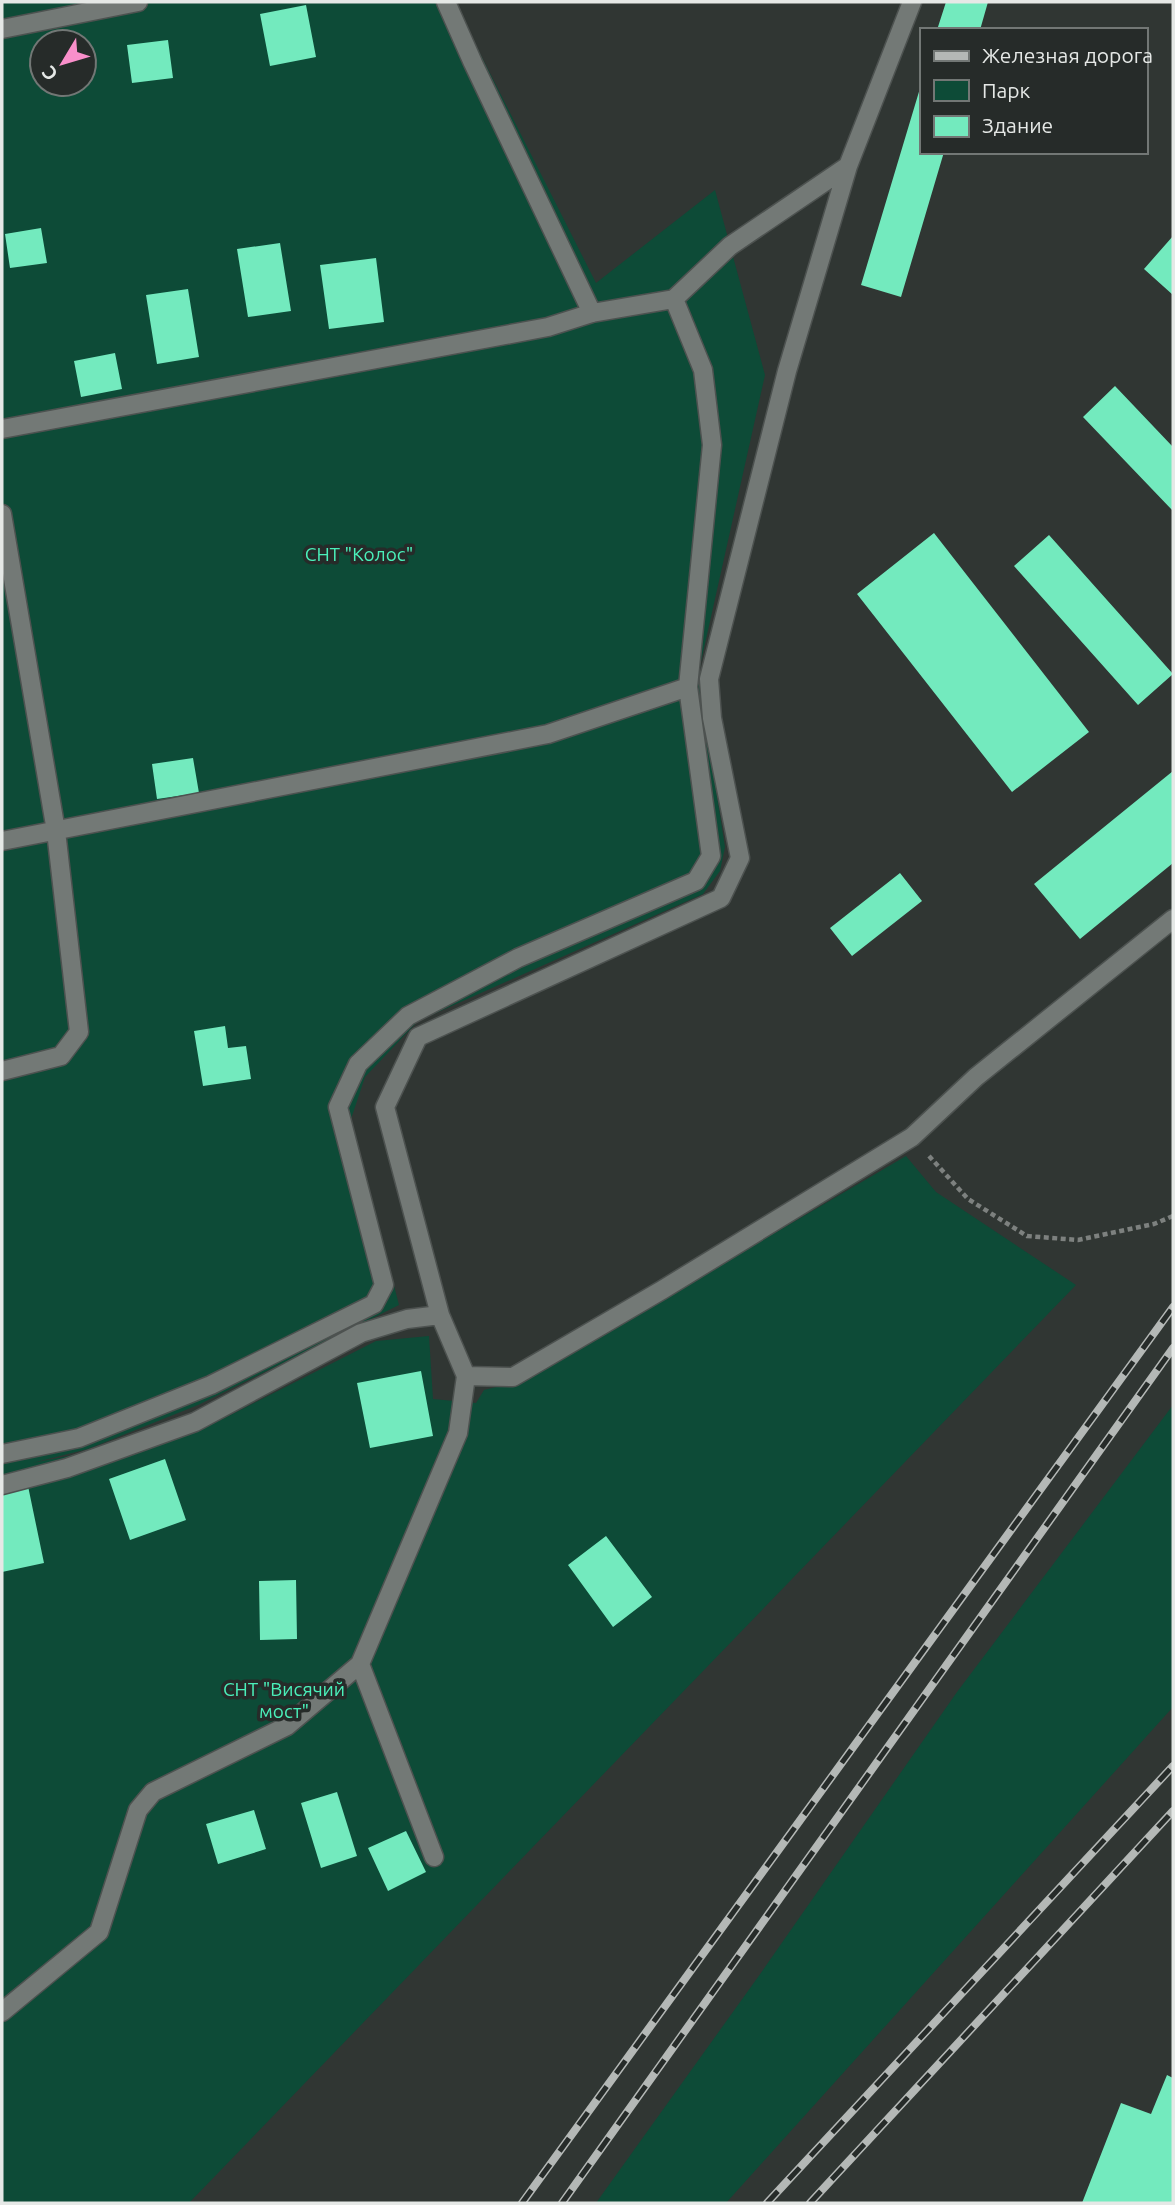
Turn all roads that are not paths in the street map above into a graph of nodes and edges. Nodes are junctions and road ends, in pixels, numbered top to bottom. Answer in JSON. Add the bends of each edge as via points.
{"nodes":[{"id":1,"x":138,"y":2,"type":"edge"},
{"id":2,"x":446,"y":2,"type":"edge"},
{"id":3,"x":912,"y":2,"type":"edge"},
{"id":4,"x":2,"y":29,"type":"edge"},
{"id":5,"x":848,"y":166,"type":"junction"},
{"id":6,"x":674,"y":299,"type":"junction"},
{"id":7,"x":592,"y":313,"type":"junction"},
{"id":8,"x":2,"y":429,"type":"edge"},
{"id":9,"x":2,"y":514,"type":"edge"},
{"id":10,"x":688,"y":687,"type":"junction"},
{"id":11,"x":56,"y":831,"type":"junction"},
{"id":12,"x":2,"y":841,"type":"edge"},
{"id":13,"x":1173,"y":919,"type":"edge"},
{"id":14,"x":2,"y":1071,"type":"edge"},
{"id":15,"x":440,"y":1315,"type":"junction"},
{"id":16,"x":466,"y":1376,"type":"junction"},
{"id":17,"x":2,"y":1454,"type":"edge"},
{"id":18,"x":2,"y":1485,"type":"edge"},
{"id":19,"x":360,"y":1664,"type":"junction"},
{"id":20,"x":434,"y":1857,"type":"dead end"},
{"id":21,"x":2,"y":2012,"type":"edge"}],
"edges":[{"from":1,"to":4,"type":"lane"},
{"from":2,"to":7,"type":"lane"},
{"from":3,"to":5,"type":"lane"},
{"from":5,"to":6,"type":"lane","via":[[730,246]]},
{"from":5,"to":15,"type":"lane","via":[[788,371],[709,679],[712,718],[740,858],[721,898],[418,1037],[385,1107]]},
{"from":6,"to":7,"type":"lane"},
{"from":6,"to":10,"type":"lane","via":[[703,370],[712,445]]},
{"from":7,"to":8,"type":"lane","via":[[548,327]]},
{"from":9,"to":11,"type":"lane"},
{"from":10,"to":11,"type":"lane","via":[[548,734]]},
{"from":10,"to":17,"type":"lane","via":[[711,856],[696,881],[518,958],[408,1016],[358,1064],[338,1107],[384,1285],[374,1304],[211,1385],[79,1438]]},
{"from":11,"to":12,"type":"lane"},
{"from":11,"to":14,"type":"lane","via":[[79,1031],[61,1056]]},
{"from":13,"to":16,"type":"lane","via":[[976,1077],[912,1138],[513,1377]]},
{"from":15,"to":16,"type":"lane"},
{"from":15,"to":18,"type":"lane","via":[[361,1333],[195,1422],[67,1468]]},
{"from":16,"to":19,"type":"lane","via":[[457,1433]]},
{"from":19,"to":20,"type":"lane"},
{"from":19,"to":21,"type":"lane","via":[[287,1726],[153,1792],[138,1810],[99,1932]]}]}
